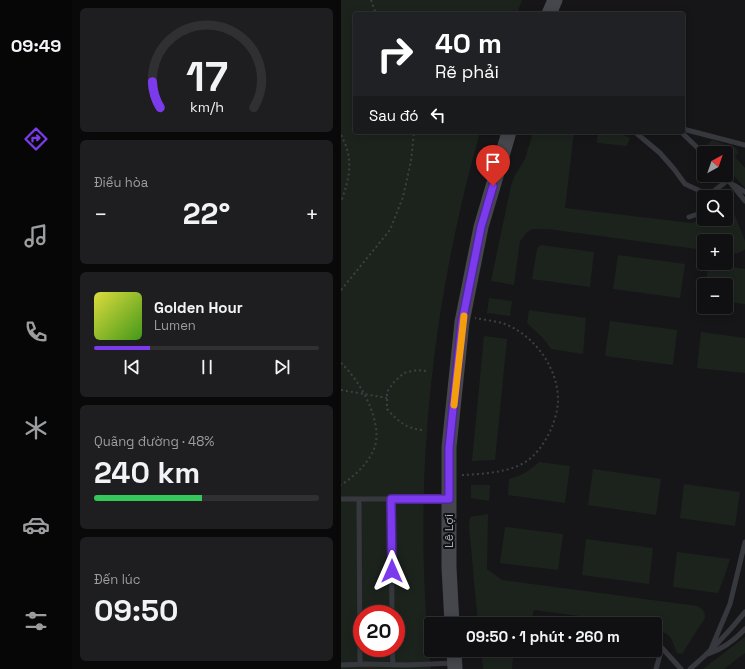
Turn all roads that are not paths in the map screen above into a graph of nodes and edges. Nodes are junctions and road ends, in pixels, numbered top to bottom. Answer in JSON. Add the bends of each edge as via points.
{"nodes":[{"id":1,"x":555,"y":0,"type":"edge"},
{"id":2,"x":550,"y":12,"type":"edge"},
{"id":3,"x":685,"y":130,"type":"edge"},
{"id":4,"x":508,"y":134,"type":"edge"},
{"id":5,"x":637,"y":134,"type":"edge"},
{"id":6,"x":683,"y":134,"type":"edge"},
{"id":7,"x":745,"y":145,"type":"edge"},
{"id":8,"x":697,"y":147,"type":"edge"},
{"id":9,"x":726,"y":182,"type":"edge"},
{"id":10,"x":732,"y":184,"type":"joint"},
{"id":11,"x":697,"y":190,"type":"edge"},
{"id":12,"x":716,"y":190,"type":"edge"},
{"id":13,"x":745,"y":192,"type":"edge"},
{"id":14,"x":745,"y":202,"type":"edge"},
{"id":15,"x":697,"y":214,"type":"edge"},
{"id":16,"x":689,"y":217,"type":"dead end"},
{"id":17,"x":341,"y":499,"type":"edge"},
{"id":18,"x":359,"y":499,"type":"junction"},
{"id":19,"x":391,"y":499,"type":"junction"},
{"id":20,"x":449,"y":499,"type":"junction"},
{"id":21,"x":745,"y":542,"type":"edge"},
{"id":22,"x":392,"y":605,"type":"edge"},
{"id":23,"x":745,"y":612,"type":"edge"},
{"id":24,"x":452,"y":617,"type":"edge"},
{"id":25,"x":745,"y":629,"type":"edge"},
{"id":26,"x":711,"y":649,"type":"junction"},
{"id":27,"x":705,"y":656,"type":"junction"},
{"id":28,"x":393,"y":657,"type":"edge"},
{"id":29,"x":455,"y":661,"type":"edge"},
{"id":30,"x":360,"y":664,"type":"junction"},
{"id":31,"x":341,"y":665,"type":"edge"},
{"id":32,"x":393,"y":665,"type":"junction"},
{"id":33,"x":656,"y":669,"type":"edge"},
{"id":34,"x":681,"y":669,"type":"edge"},
{"id":35,"x":690,"y":669,"type":"edge"}],
"edges":[{"from":1,"to":2,"type":"main road"},
{"from":3,"to":7,"type":"lane"},
{"from":4,"to":20,"type":"main road","name":"Lê Lợi","via":[[481,227],[464,316],[449,448]]},
{"from":5,"to":11,"type":"lane","via":[[660,154],[685,184]]},
{"from":6,"to":8,"type":"lane"},
{"from":9,"to":12,"type":"lane"},
{"from":10,"to":13,"type":"lane"},
{"from":10,"to":14,"type":"lane"},
{"from":15,"to":16,"type":"lane"},
{"from":17,"to":18,"type":"lane"},
{"from":18,"to":19,"type":"lane"},
{"from":18,"to":30,"type":"lane"},
{"from":19,"to":20,"type":"lane"},
{"from":19,"to":22,"type":"lane"},
{"from":20,"to":24,"type":"main road","name":"Lê Lợi"},
{"from":21,"to":26,"type":"lane","via":[[730,604]]},
{"from":23,"to":26,"type":"lane"},
{"from":25,"to":27,"type":"lane","via":[[716,651]]},
{"from":26,"to":27,"type":"lane"},
{"from":27,"to":35,"type":"lane"},
{"from":28,"to":32,"type":"lane"},
{"from":29,"to":32,"type":"lane"},
{"from":30,"to":31,"type":"lane"},
{"from":30,"to":32,"type":"lane"},
{"from":33,"to":34,"type":"lane","via":[[662,648]]}]}
